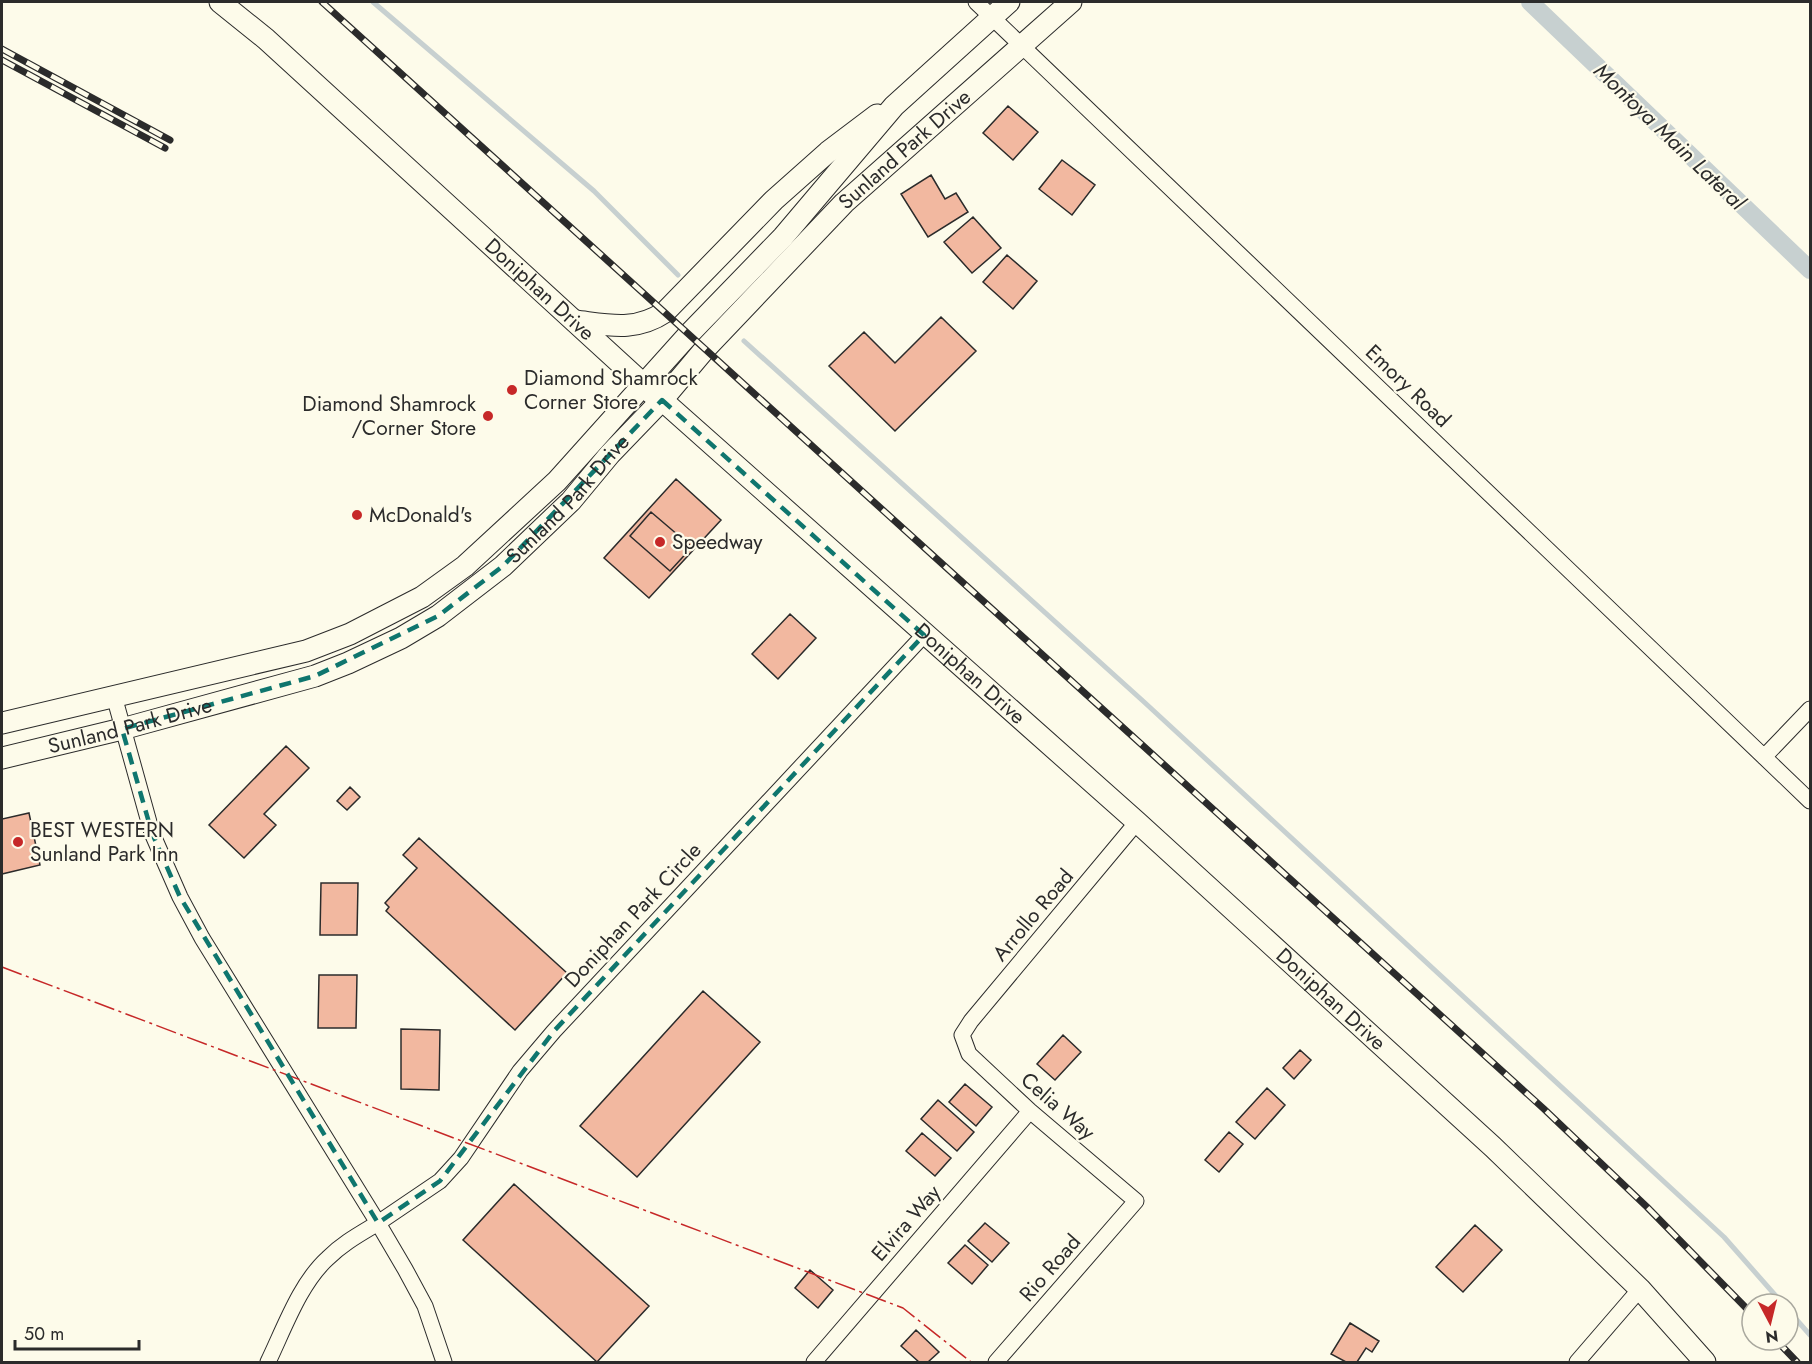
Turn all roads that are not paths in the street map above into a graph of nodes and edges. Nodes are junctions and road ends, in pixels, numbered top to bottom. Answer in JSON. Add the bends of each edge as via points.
{"nodes":[{"id":1,"x":220,"y":2,"type":"edge"},
{"id":2,"x":976,"y":2,"type":"edge"},
{"id":3,"x":1010,"y":2,"type":"edge"},
{"id":4,"x":1071,"y":2,"type":"edge"},
{"id":5,"x":992,"y":17,"type":"junction"},
{"id":6,"x":1020,"y":46,"type":"junction"},
{"id":7,"x":894,"y":106,"type":"junction"},
{"id":8,"x":574,"y":321,"type":"junction"},
{"id":9,"x":643,"y":384,"type":"junction"},
{"id":10,"x":662,"y":400,"type":"junction"},
{"id":11,"x":924,"y":634,"type":"junction"},
{"id":12,"x":114,"y":696,"type":"junction"},
{"id":13,"x":1810,"y":710,"type":"edge"},
{"id":14,"x":2,"y":723,"type":"edge"},
{"id":15,"x":122,"y":729,"type":"junction"},
{"id":16,"x":1764,"y":757,"type":"junction"},
{"id":17,"x":2,"y":758,"type":"edge"},
{"id":18,"x":1810,"y":801,"type":"edge"},
{"id":19,"x":1137,"y":822,"type":"junction"},
{"id":20,"x":962,"y":1035,"type":"joint"},
{"id":21,"x":1030,"y":1111,"type":"junction"},
{"id":22,"x":1136,"y":1201,"type":"joint"},
{"id":23,"x":378,"y":1223,"type":"junction"},
{"id":24,"x":1640,"y":1289,"type":"junction"},
{"id":25,"x":268,"y":1362,"type":"edge"},
{"id":26,"x":444,"y":1362,"type":"edge"},
{"id":27,"x":814,"y":1362,"type":"edge"},
{"id":28,"x":996,"y":1362,"type":"edge"},
{"id":29,"x":1577,"y":1362,"type":"edge"},
{"id":30,"x":1705,"y":1362,"type":"edge"}],
"edges":[{"from":1,"to":8,"type":"main road","name":"Doniphan Drive","via":[[266,39]]},
{"from":2,"to":5,"type":"street","name":"Emory Road"},
{"from":3,"to":5,"type":"main road","name":"Sunland Park Drive"},
{"from":4,"to":6,"type":"main road","name":"Sunland Park Drive"},
{"from":5,"to":6,"type":"street","name":"Emory Road"},
{"from":5,"to":7,"type":"main road","name":"Sunland Park Drive"},
{"from":6,"to":10,"type":"main road","name":"Sunland Park Drive","via":[[844,203],[705,349]]},
{"from":6,"to":16,"type":"street","name":"Emory Road"},
{"from":7,"to":8,"type":"main road","via":[[870,119],[774,200],[654,320],[629,326]]},
{"from":7,"to":9,"type":"main road","name":"Sunland Park Drive","via":[[783,237]]},
{"from":8,"to":9,"type":"main road","name":"Doniphan Drive"},
{"from":9,"to":10,"type":"main road","name":"Doniphan Drive"},
{"from":9,"to":12,"type":"main road","name":"Sunland Park Drive","via":[[557,481],[465,566],[422,597],[350,634],[306,651]]},
{"from":10,"to":11,"type":"main road","name":"Doniphan Drive"},
{"from":10,"to":15,"type":"main road","name":"Sunland Park Drive","via":[[571,501],[512,558],[438,616],[401,638],[315,676]]},
{"from":11,"to":19,"type":"main road","name":"Doniphan Drive"},
{"from":11,"to":23,"type":"street","name":"Doniphan Park Circle","via":[[554,1031],[440,1181]]},
{"from":12,"to":14,"type":"main road","name":"Sunland Park Drive"},
{"from":12,"to":15,"type":"street"},
{"from":13,"to":16,"type":"street"},
{"from":15,"to":17,"type":"main road","name":"Sunland Park Drive"},
{"from":15,"to":23,"type":"street","via":[[152,833],[180,897]]},
{"from":16,"to":18,"type":"street","name":"Emory Road"},
{"from":19,"to":20,"type":"street","name":"Arrollo Road"},
{"from":19,"to":24,"type":"main road","name":"Doniphan Drive","via":[[1492,1147]]},
{"from":20,"to":21,"type":"street","name":"Celia Way","via":[[969,1054]]},
{"from":21,"to":22,"type":"street","name":"Celia Way"},
{"from":21,"to":27,"type":"street","name":"Elvira Way"},
{"from":22,"to":28,"type":"street","name":"Rio Road"},
{"from":23,"to":25,"type":"street","name":"Doniphan Park Circle","via":[[349,1239],[326,1259],[306,1285]]},
{"from":23,"to":26,"type":"street","via":[[424,1306]]},
{"from":24,"to":29,"type":"street"},
{"from":24,"to":30,"type":"main road","name":"Doniphan Drive"}]}
